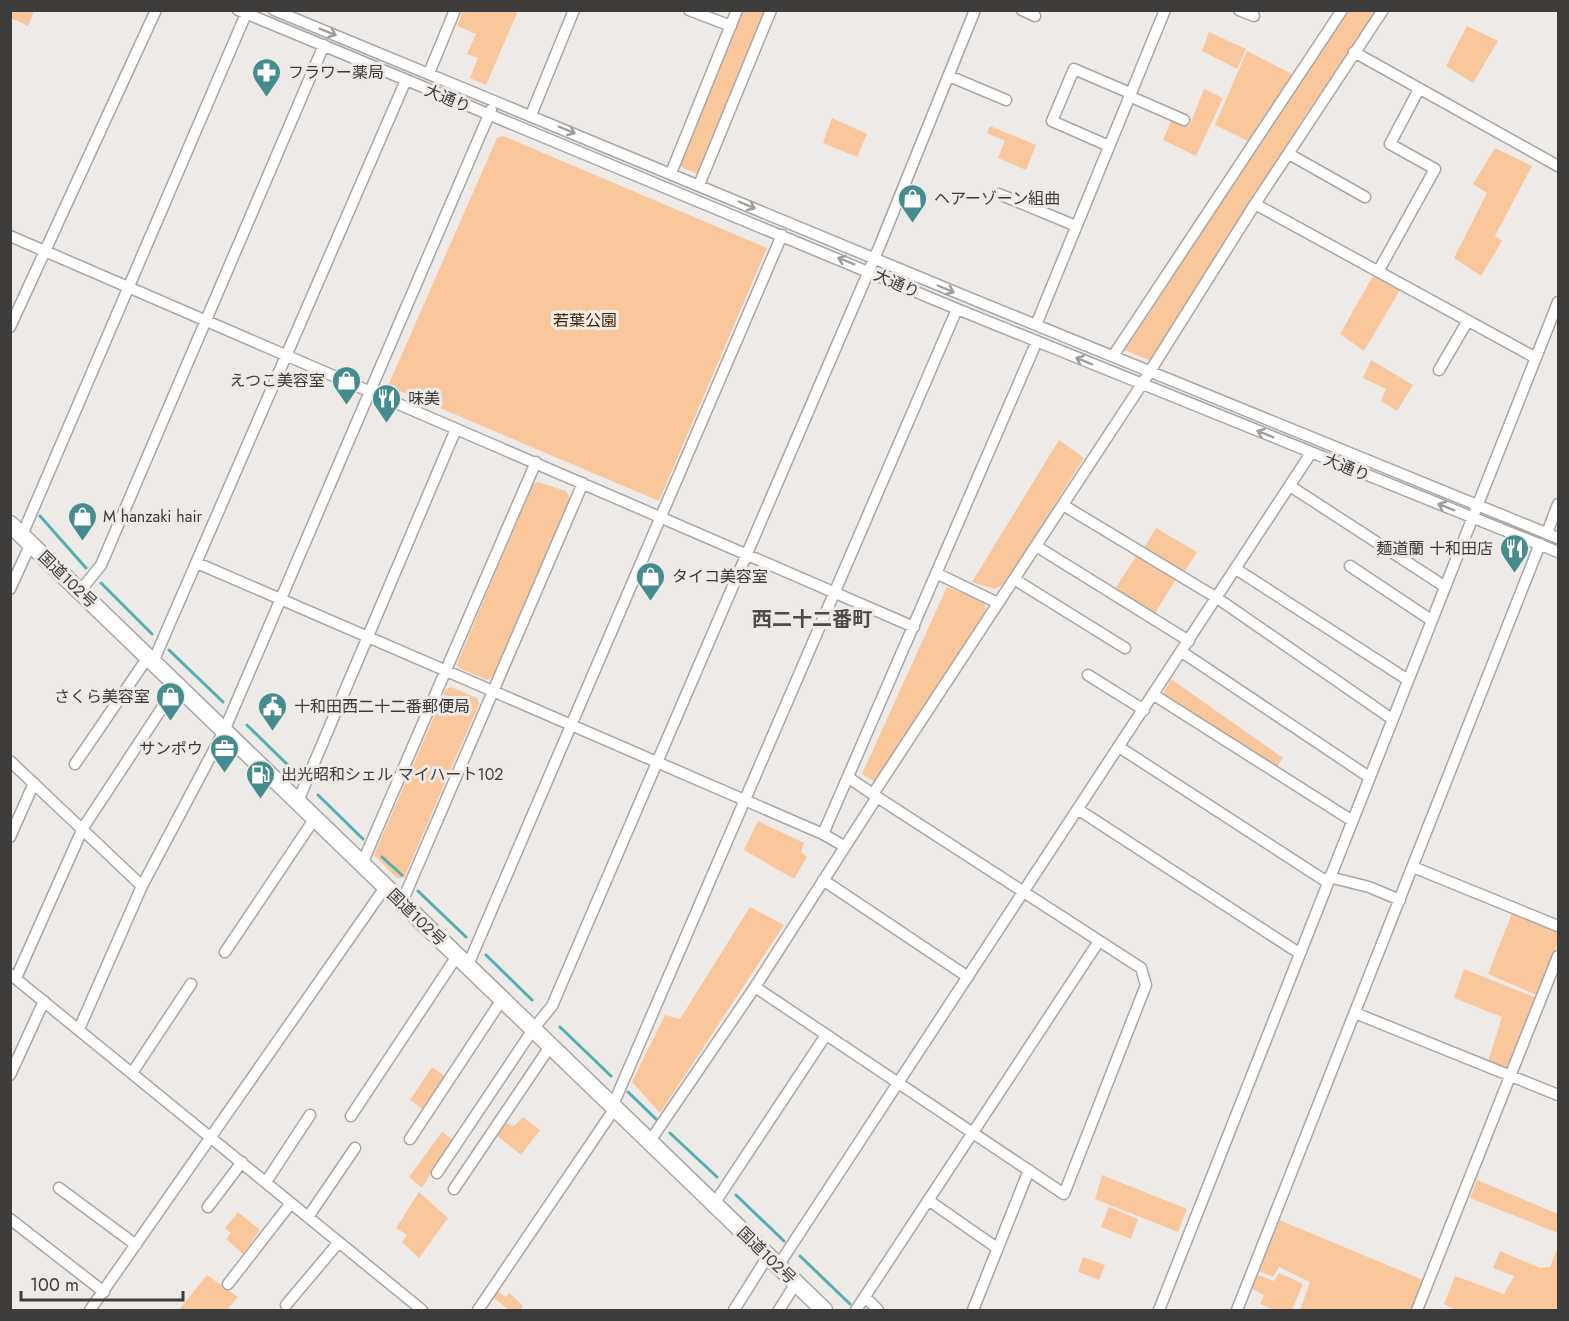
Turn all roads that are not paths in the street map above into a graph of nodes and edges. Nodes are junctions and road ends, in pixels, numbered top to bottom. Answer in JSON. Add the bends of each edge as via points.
{"nodes":[{"id":1,"x":156,"y":10,"type":"edge"},
{"id":2,"x":274,"y":10,"type":"edge"},
{"id":3,"x":455,"y":10,"type":"edge"},
{"id":4,"x":574,"y":10,"type":"edge"},
{"id":5,"x":689,"y":10,"type":"edge"},
{"id":6,"x":738,"y":10,"type":"edge"},
{"id":7,"x":771,"y":10,"type":"edge"},
{"id":8,"x":975,"y":10,"type":"edge"},
{"id":9,"x":1022,"y":10,"type":"edge"},
{"id":10,"x":1165,"y":10,"type":"edge"},
{"id":11,"x":1239,"y":10,"type":"edge"},
{"id":12,"x":1342,"y":10,"type":"edge"},
{"id":13,"x":1383,"y":10,"type":"edge"},
{"id":14,"x":242,"y":12,"type":"edge"},
{"id":15,"x":1035,"y":16,"type":"dead end"},
{"id":16,"x":1254,"y":16,"type":"dead end"},
{"id":17,"x":731,"y":26,"type":"junction"},
{"id":18,"x":324,"y":45,"type":"junction"},
{"id":19,"x":1354,"y":52,"type":"junction"},
{"id":20,"x":429,"y":73,"type":"junction"},
{"id":21,"x":949,"y":76,"type":"junction"},
{"id":22,"x":406,"y":80,"type":"junction"},
{"id":23,"x":1419,"y":89,"type":"junction"},
{"id":24,"x":1130,"y":95,"type":"junction"},
{"id":25,"x":1006,"y":100,"type":"dead end"},
{"id":26,"x":495,"y":101,"type":"junction"},
{"id":27,"x":531,"y":115,"type":"junction"},
{"id":28,"x":489,"y":116,"type":"junction"},
{"id":29,"x":1184,"y":120,"type":"dead end"},
{"id":30,"x":1109,"y":146,"type":"junction"},
{"id":31,"x":1288,"y":154,"type":"junction"},
{"id":32,"x":1558,"y":166,"type":"edge"},
{"id":33,"x":670,"y":173,"type":"junction"},
{"id":34,"x":699,"y":185,"type":"junction"},
{"id":35,"x":999,"y":194,"type":"dead end"},
{"id":36,"x":1365,"y":197,"type":"dead end"},
{"id":37,"x":1255,"y":204,"type":"junction"},
{"id":38,"x":1076,"y":226,"type":"junction"},
{"id":39,"x":782,"y":235,"type":"junction"},
{"id":40,"x":10,"y":236,"type":"edge"},
{"id":41,"x":46,"y":252,"type":"junction"},
{"id":42,"x":874,"y":258,"type":"junction"},
{"id":43,"x":1379,"y":270,"type":"junction"},
{"id":44,"x":869,"y":271,"type":"junction"},
{"id":45,"x":128,"y":288,"type":"junction"},
{"id":46,"x":1558,"y":302,"type":"edge"},
{"id":47,"x":957,"y":309,"type":"junction"},
{"id":48,"x":207,"y":321,"type":"junction"},
{"id":49,"x":1467,"y":322,"type":"junction"},
{"id":50,"x":1036,"y":325,"type":"junction"},
{"id":51,"x":10,"y":327,"type":"edge"},
{"id":52,"x":1037,"y":341,"type":"junction"},
{"id":53,"x":286,"y":356,"type":"junction"},
{"id":54,"x":1113,"y":356,"type":"junction"},
{"id":55,"x":1536,"y":358,"type":"junction"},
{"id":56,"x":1439,"y":370,"type":"dead end"},
{"id":57,"x":1150,"y":372,"type":"junction"},
{"id":58,"x":1142,"y":384,"type":"junction"},
{"id":59,"x":371,"y":392,"type":"junction"},
{"id":60,"x":456,"y":429,"type":"junction"},
{"id":61,"x":1311,"y":453,"type":"junction"},
{"id":62,"x":536,"y":462,"type":"junction"},
{"id":63,"x":583,"y":483,"type":"junction"},
{"id":64,"x":1290,"y":486,"type":"junction"},
{"id":65,"x":1476,"y":504,"type":"junction"},
{"id":66,"x":1558,"y":504,"type":"edge"},
{"id":67,"x":1063,"y":505,"type":"junction"},
{"id":68,"x":661,"y":516,"type":"junction"},
{"id":69,"x":1471,"y":517,"type":"junction"},
{"id":70,"x":1546,"y":533,"type":"junction"},
{"id":71,"x":21,"y":534,"type":"edge"},
{"id":72,"x":1558,"y":538,"type":"edge"},
{"id":73,"x":1540,"y":544,"type":"junction"},
{"id":74,"x":1036,"y":546,"type":"junction"},
{"id":75,"x":1558,"y":552,"type":"edge"},
{"id":76,"x":748,"y":554,"type":"junction"},
{"id":77,"x":197,"y":563,"type":"junction"},
{"id":78,"x":1350,"y":566,"type":"dead end"},
{"id":79,"x":1236,"y":569,"type":"junction"},
{"id":80,"x":938,"y":574,"type":"junction"},
{"id":81,"x":1014,"y":579,"type":"junction"},
{"id":82,"x":1444,"y":586,"type":"junction"},
{"id":83,"x":10,"y":589,"type":"edge"},
{"id":84,"x":80,"y":591,"type":"junction"},
{"id":85,"x":833,"y":591,"type":"junction"},
{"id":86,"x":1217,"y":598,"type":"junction"},
{"id":87,"x":282,"y":600,"type":"junction"},
{"id":88,"x":998,"y":603,"type":"junction"},
{"id":89,"x":1431,"y":620,"type":"junction"},
{"id":90,"x":914,"y":627,"type":"junction"},
{"id":91,"x":367,"y":636,"type":"junction"},
{"id":92,"x":1189,"y":641,"type":"junction"},
{"id":93,"x":1125,"y":648,"type":"dead end"},
{"id":94,"x":1182,"y":652,"type":"junction"},
{"id":95,"x":151,"y":660,"type":"junction"},
{"id":96,"x":447,"y":671,"type":"junction"},
{"id":97,"x":1088,"y":675,"type":"dead end"},
{"id":98,"x":1408,"y":680,"type":"junction"},
{"id":99,"x":177,"y":685,"type":"junction"},
{"id":100,"x":493,"y":690,"type":"junction"},
{"id":101,"x":1154,"y":694,"type":"junction"},
{"id":102,"x":1144,"y":710,"type":"junction"},
{"id":103,"x":1392,"y":719,"type":"junction"},
{"id":104,"x":571,"y":725,"type":"junction"},
{"id":105,"x":224,"y":731,"type":"junction"},
{"id":106,"x":1119,"y":747,"type":"junction"},
{"id":107,"x":10,"y":761,"type":"edge"},
{"id":108,"x":658,"y":761,"type":"junction"},
{"id":109,"x":75,"y":764,"type":"dead end"},
{"id":110,"x":1369,"y":777,"type":"junction"},
{"id":111,"x":849,"y":778,"type":"junction"},
{"id":112,"x":34,"y":783,"type":"junction"},
{"id":113,"x":875,"y":795,"type":"junction"},
{"id":114,"x":745,"y":800,"type":"junction"},
{"id":115,"x":298,"y":801,"type":"junction"},
{"id":116,"x":1079,"y":810,"type":"junction"},
{"id":117,"x":315,"y":818,"type":"junction"},
{"id":118,"x":1352,"y":820,"type":"junction"},
{"id":119,"x":83,"y":828,"type":"junction"},
{"id":120,"x":823,"y":834,"type":"junction"},
{"id":121,"x":10,"y":837,"type":"edge"},
{"id":122,"x":844,"y":846,"type":"junction"},
{"id":123,"x":362,"y":864,"type":"junction"},
{"id":124,"x":1413,"y":867,"type":"junction"},
{"id":125,"x":823,"y":880,"type":"junction"},
{"id":126,"x":1328,"y":880,"type":"junction"},
{"id":127,"x":142,"y":886,"type":"junction"},
{"id":128,"x":386,"y":886,"type":"junction"},
{"id":129,"x":1025,"y":892,"type":"junction"},
{"id":130,"x":1400,"y":900,"type":"junction"},
{"id":131,"x":402,"y":902,"type":"junction"},
{"id":132,"x":1558,"y":926,"type":"edge"},
{"id":133,"x":1099,"y":940,"type":"junction"},
{"id":134,"x":225,"y":952,"type":"dead end"},
{"id":135,"x":1299,"y":953,"type":"junction"},
{"id":136,"x":1558,"y":956,"type":"edge"},
{"id":137,"x":462,"y":960,"type":"junction"},
{"id":138,"x":13,"y":976,"type":"edge"},
{"id":139,"x":968,"y":977,"type":"junction"},
{"id":140,"x":191,"y":984,"type":"dead end"},
{"id":141,"x":755,"y":987,"type":"junction"},
{"id":142,"x":502,"y":998,"type":"junction"},
{"id":143,"x":44,"y":1001,"type":"junction"},
{"id":144,"x":1355,"y":1013,"type":"junction"},
{"id":145,"x":534,"y":1028,"type":"junction"},
{"id":146,"x":80,"y":1029,"type":"junction"},
{"id":147,"x":826,"y":1035,"type":"junction"},
{"id":148,"x":551,"y":1045,"type":"junction"},
{"id":149,"x":132,"y":1073,"type":"junction"},
{"id":150,"x":10,"y":1075,"type":"edge"},
{"id":151,"x":1511,"y":1077,"type":"junction"},
{"id":152,"x":899,"y":1083,"type":"junction"},
{"id":153,"x":1558,"y":1095,"type":"edge"},
{"id":154,"x":614,"y":1106,"type":"junction"},
{"id":155,"x":310,"y":1115,"type":"dead end"},
{"id":156,"x":351,"y":1116,"type":"dead end"},
{"id":157,"x":972,"y":1132,"type":"junction"},
{"id":158,"x":211,"y":1137,"type":"junction"},
{"id":159,"x":410,"y":1139,"type":"dead end"},
{"id":160,"x":650,"y":1141,"type":"junction"},
{"id":161,"x":355,"y":1148,"type":"dead end"},
{"id":162,"x":242,"y":1162,"type":"junction"},
{"id":163,"x":1029,"y":1170,"type":"junction"},
{"id":164,"x":437,"y":1173,"type":"dead end"},
{"id":165,"x":266,"y":1182,"type":"junction"},
{"id":166,"x":59,"y":1188,"type":"dead end"},
{"id":167,"x":454,"y":1189,"type":"dead end"},
{"id":168,"x":928,"y":1200,"type":"junction"},
{"id":169,"x":291,"y":1203,"type":"junction"},
{"id":170,"x":714,"y":1203,"type":"junction"},
{"id":171,"x":208,"y":1207,"type":"dead end"},
{"id":172,"x":308,"y":1217,"type":"junction"},
{"id":173,"x":10,"y":1219,"type":"edge"},
{"id":174,"x":339,"y":1242,"type":"junction"},
{"id":175,"x":136,"y":1245,"type":"junction"},
{"id":176,"x":997,"y":1248,"type":"junction"},
{"id":177,"x":773,"y":1261,"type":"junction"},
{"id":178,"x":796,"y":1283,"type":"junction"},
{"id":179,"x":228,"y":1284,"type":"dead end"},
{"id":180,"x":104,"y":1292,"type":"junction"},
{"id":181,"x":865,"y":1297,"type":"junction"},
{"id":182,"x":286,"y":1305,"type":"dead end"},
{"id":183,"x":90,"y":1311,"type":"edge"},
{"id":184,"x":422,"y":1311,"type":"edge"},
{"id":185,"x":478,"y":1311,"type":"edge"},
{"id":186,"x":734,"y":1311,"type":"edge"},
{"id":187,"x":779,"y":1311,"type":"edge"},
{"id":188,"x":824,"y":1311,"type":"edge"},
{"id":189,"x":856,"y":1311,"type":"edge"},
{"id":190,"x":878,"y":1311,"type":"edge"},
{"id":191,"x":973,"y":1311,"type":"edge"},
{"id":192,"x":1159,"y":1311,"type":"edge"},
{"id":193,"x":1237,"y":1311,"type":"edge"},
{"id":194,"x":1417,"y":1311,"type":"edge"}],
"edges":[{"from":1,"to":41,"type":"street"},
{"from":2,"to":20,"type":"street","name":"大通り","one_way":true},
{"from":3,"to":20,"type":"street"},
{"from":4,"to":27,"type":"street"},
{"from":5,"to":17,"type":"street"},
{"from":6,"to":17,"type":"street"},
{"from":7,"to":34,"type":"street"},
{"from":8,"to":21,"type":"street"},
{"from":9,"to":15,"type":"street"},
{"from":10,"to":24,"type":"street"},
{"from":11,"to":16,"type":"street"},
{"from":12,"to":54,"type":"street"},
{"from":13,"to":19,"type":"street"},
{"from":14,"to":18,"type":"street","name":"大通り"},
{"from":14,"to":45,"type":"street"},
{"from":17,"to":33,"type":"street"},
{"from":18,"to":22,"type":"street","name":"大通り"},
{"from":18,"to":48,"type":"street"},
{"from":19,"to":23,"type":"street"},
{"from":19,"to":31,"type":"street"},
{"from":20,"to":26,"type":"street","name":"大通り"},
{"from":21,"to":25,"type":"street"},
{"from":21,"to":42,"type":"street"},
{"from":22,"to":28,"type":"street","name":"大通り"},
{"from":22,"to":53,"type":"street"},
{"from":23,"to":32,"type":"street"},
{"from":23,"to":43,"type":"street","via":[[1390,144],[1435,169]]},
{"from":24,"to":29,"type":"street"},
{"from":24,"to":30,"type":"street"},
{"from":24,"to":30,"type":"street","via":[[1074,69],[1052,121]]},
{"from":26,"to":27,"type":"street","name":"大通り"},
{"from":26,"to":28,"type":"street"},
{"from":27,"to":33,"type":"street","name":"大通り","one_way":true},
{"from":28,"to":39,"type":"street","name":"大通り"},
{"from":28,"to":59,"type":"street"},
{"from":30,"to":38,"type":"street"},
{"from":31,"to":36,"type":"street"},
{"from":31,"to":37,"type":"street"},
{"from":33,"to":34,"type":"street","name":"大通り"},
{"from":34,"to":42,"type":"street","name":"大通り","one_way":true},
{"from":35,"to":38,"type":"street"},
{"from":37,"to":43,"type":"street"},
{"from":37,"to":57,"type":"street"},
{"from":38,"to":50,"type":"street"},
{"from":44,"to":39,"type":"street","name":"大通り","one_way":true},
{"from":39,"to":68,"type":"street"},
{"from":40,"to":41,"type":"street"},
{"from":41,"to":45,"type":"street"},
{"from":41,"to":51,"type":"street"},
{"from":42,"to":44,"type":"street"},
{"from":42,"to":50,"type":"street","name":"大通り","one_way":true},
{"from":43,"to":49,"type":"street"},
{"from":44,"to":47,"type":"street","name":"大通り"},
{"from":44,"to":76,"type":"street"},
{"from":45,"to":48,"type":"street"},
{"from":45,"to":71,"type":"street"},
{"from":46,"to":55,"type":"street"},
{"from":47,"to":52,"type":"street","name":"大通り"},
{"from":47,"to":85,"type":"street"},
{"from":48,"to":53,"type":"street"},
{"from":48,"to":84,"type":"street","via":[[101,565]]},
{"from":49,"to":55,"type":"street"},
{"from":49,"to":56,"type":"street"},
{"from":50,"to":54,"type":"street","name":"大通り"},
{"from":58,"to":52,"type":"street","name":"大通り","one_way":true},
{"from":52,"to":80,"type":"street"},
{"from":53,"to":59,"type":"street"},
{"from":53,"to":77,"type":"street"},
{"from":54,"to":57,"type":"street","name":"大通り"},
{"from":55,"to":65,"type":"street"},
{"from":57,"to":58,"type":"street"},
{"from":57,"to":65,"type":"street","name":"大通り"},
{"from":61,"to":58,"type":"street","name":"大通り","one_way":true},
{"from":58,"to":67,"type":"street"},
{"from":59,"to":60,"type":"street"},
{"from":59,"to":87,"type":"street"},
{"from":60,"to":62,"type":"street"},
{"from":60,"to":91,"type":"street"},
{"from":61,"to":64,"type":"street"},
{"from":69,"to":61,"type":"street","name":"大通り","one_way":true},
{"from":62,"to":63,"type":"street"},
{"from":62,"to":96,"type":"street"},
{"from":63,"to":68,"type":"street"},
{"from":63,"to":100,"type":"street"},
{"from":64,"to":79,"type":"street"},
{"from":64,"to":82,"type":"street"},
{"from":65,"to":69,"type":"street"},
{"from":65,"to":70,"type":"street","name":"大通り"},
{"from":66,"to":70,"type":"street"},
{"from":67,"to":74,"type":"street"},
{"from":67,"to":86,"type":"street"},
{"from":68,"to":76,"type":"street"},
{"from":68,"to":104,"type":"street"},
{"from":69,"to":73,"type":"street","name":"大通り"},
{"from":69,"to":82,"type":"street"},
{"from":70,"to":72,"type":"street","name":"大通り"},
{"from":71,"to":83,"type":"street"},
{"from":71,"to":84,"type":"highway","name":"国道102号"},
{"from":73,"to":75,"type":"street","name":"大通り"},
{"from":73,"to":124,"type":"street"},
{"from":74,"to":81,"type":"street"},
{"from":74,"to":92,"type":"street"},
{"from":76,"to":85,"type":"street"},
{"from":76,"to":108,"type":"street"},
{"from":77,"to":87,"type":"street"},
{"from":77,"to":95,"type":"street"},
{"from":78,"to":89,"type":"street"},
{"from":79,"to":86,"type":"street"},
{"from":79,"to":98,"type":"street"},
{"from":80,"to":88,"type":"street"},
{"from":80,"to":90,"type":"street"},
{"from":81,"to":88,"type":"street"},
{"from":81,"to":93,"type":"street"},
{"from":82,"to":89,"type":"street"},
{"from":84,"to":95,"type":"highway","name":"国道102号"},
{"from":85,"to":90,"type":"street"},
{"from":85,"to":114,"type":"street"},
{"from":86,"to":92,"type":"street"},
{"from":86,"to":103,"type":"street"},
{"from":87,"to":91,"type":"street"},
{"from":87,"to":105,"type":"street"},
{"from":88,"to":113,"type":"street"},
{"from":89,"to":98,"type":"street"},
{"from":90,"to":111,"type":"street"},
{"from":91,"to":96,"type":"street"},
{"from":91,"to":115,"type":"street"},
{"from":92,"to":94,"type":"street"},
{"from":94,"to":101,"type":"street"},
{"from":94,"to":110,"type":"street"},
{"from":95,"to":99,"type":"highway","name":"国道102号"},
{"from":95,"to":109,"type":"street"},
{"from":96,"to":100,"type":"street"},
{"from":96,"to":123,"type":"street"},
{"from":97,"to":102,"type":"street"},
{"from":98,"to":103,"type":"street"},
{"from":99,"to":105,"type":"highway","name":"国道102号"},
{"from":99,"to":119,"type":"street"},
{"from":100,"to":104,"type":"street"},
{"from":100,"to":131,"type":"street"},
{"from":101,"to":102,"type":"street"},
{"from":101,"to":118,"type":"street"},
{"from":102,"to":106,"type":"street"},
{"from":103,"to":110,"type":"street"},
{"from":104,"to":108,"type":"street"},
{"from":104,"to":137,"type":"street"},
{"from":105,"to":115,"type":"highway","name":"国道102号"},
{"from":105,"to":127,"type":"street"},
{"from":106,"to":116,"type":"street"},
{"from":106,"to":126,"type":"street"},
{"from":107,"to":112,"type":"street"},
{"from":108,"to":114,"type":"street"},
{"from":108,"to":145,"type":"street","via":[[552,1006]]},
{"from":110,"to":118,"type":"street"},
{"from":111,"to":113,"type":"street"},
{"from":111,"to":120,"type":"street"},
{"from":112,"to":119,"type":"street"},
{"from":112,"to":121,"type":"street"},
{"from":113,"to":122,"type":"street"},
{"from":113,"to":129,"type":"street"},
{"from":114,"to":120,"type":"street"},
{"from":114,"to":154,"type":"street"},
{"from":115,"to":117,"type":"highway","name":"国道102号"},
{"from":116,"to":129,"type":"street"},
{"from":116,"to":135,"type":"street"},
{"from":117,"to":123,"type":"highway","name":"国道102号"},
{"from":117,"to":134,"type":"street"},
{"from":118,"to":126,"type":"street"},
{"from":119,"to":127,"type":"street"},
{"from":119,"to":138,"type":"street"},
{"from":120,"to":122,"type":"street"},
{"from":122,"to":125,"type":"street"},
{"from":123,"to":128,"type":"highway","name":"国道102号"},
{"from":124,"to":130,"type":"street"},
{"from":124,"to":132,"type":"street"},
{"from":125,"to":139,"type":"street"},
{"from":125,"to":141,"type":"street"},
{"from":126,"to":130,"type":"street","via":[[1369,887]]},
{"from":126,"to":135,"type":"street"},
{"from":127,"to":146,"type":"street"},
{"from":128,"to":131,"type":"highway","name":"国道102号"},
{"from":128,"to":158,"type":"street"},
{"from":129,"to":133,"type":"street"},
{"from":129,"to":139,"type":"street"},
{"from":130,"to":144,"type":"street"},
{"from":131,"to":137,"type":"highway","name":"国道102号"},
{"from":133,"to":157,"type":"street"},
{"from":133,"to":163,"type":"street","via":[[1141,968],[1146,985],[1064,1194]]},
{"from":135,"to":192,"type":"street"},
{"from":136,"to":151,"type":"street"},
{"from":137,"to":142,"type":"highway","name":"国道102号"},
{"from":137,"to":156,"type":"street"},
{"from":138,"to":143,"type":"street"},
{"from":139,"to":152,"type":"street"},
{"from":140,"to":149,"type":"street"},
{"from":141,"to":147,"type":"street"},
{"from":141,"to":160,"type":"street"},
{"from":142,"to":145,"type":"highway","name":"国道102号"},
{"from":142,"to":159,"type":"street"},
{"from":143,"to":146,"type":"street"},
{"from":143,"to":150,"type":"street"},
{"from":144,"to":151,"type":"street"},
{"from":144,"to":193,"type":"street"},
{"from":145,"to":148,"type":"highway","name":"国道102号"},
{"from":145,"to":164,"type":"street"},
{"from":146,"to":149,"type":"street"},
{"from":147,"to":152,"type":"street"},
{"from":147,"to":170,"type":"street"},
{"from":148,"to":154,"type":"highway","name":"国道102号"},
{"from":148,"to":167,"type":"street"},
{"from":149,"to":158,"type":"street"},
{"from":151,"to":153,"type":"street"},
{"from":151,"to":194,"type":"street"},
{"from":152,"to":157,"type":"street"},
{"from":152,"to":177,"type":"street"},
{"from":154,"to":160,"type":"highway","name":"国道102号"},
{"from":154,"to":185,"type":"street"},
{"from":155,"to":165,"type":"street"},
{"from":157,"to":163,"type":"street"},
{"from":157,"to":168,"type":"street"},
{"from":158,"to":162,"type":"street"},
{"from":158,"to":175,"type":"street"},
{"from":160,"to":170,"type":"highway","name":"国道102号"},
{"from":161,"to":172,"type":"street"},
{"from":162,"to":165,"type":"street"},
{"from":162,"to":171,"type":"street"},
{"from":163,"to":176,"type":"street"},
{"from":165,"to":169,"type":"street"},
{"from":166,"to":175,"type":"street"},
{"from":168,"to":176,"type":"street"},
{"from":168,"to":181,"type":"street"},
{"from":169,"to":172,"type":"street"},
{"from":169,"to":179,"type":"street"},
{"from":170,"to":177,"type":"highway","name":"国道102号"},
{"from":172,"to":174,"type":"street"},
{"from":173,"to":180,"type":"street"},
{"from":174,"to":182,"type":"street"},
{"from":174,"to":184,"type":"street"},
{"from":175,"to":180,"type":"street"},
{"from":176,"to":191,"type":"street"},
{"from":177,"to":178,"type":"highway","name":"国道102号"},
{"from":177,"to":186,"type":"street"},
{"from":178,"to":187,"type":"street"},
{"from":178,"to":188,"type":"highway","name":"国道102号"},
{"from":180,"to":183,"type":"street"},
{"from":181,"to":189,"type":"street"},
{"from":181,"to":190,"type":"street"}]}
